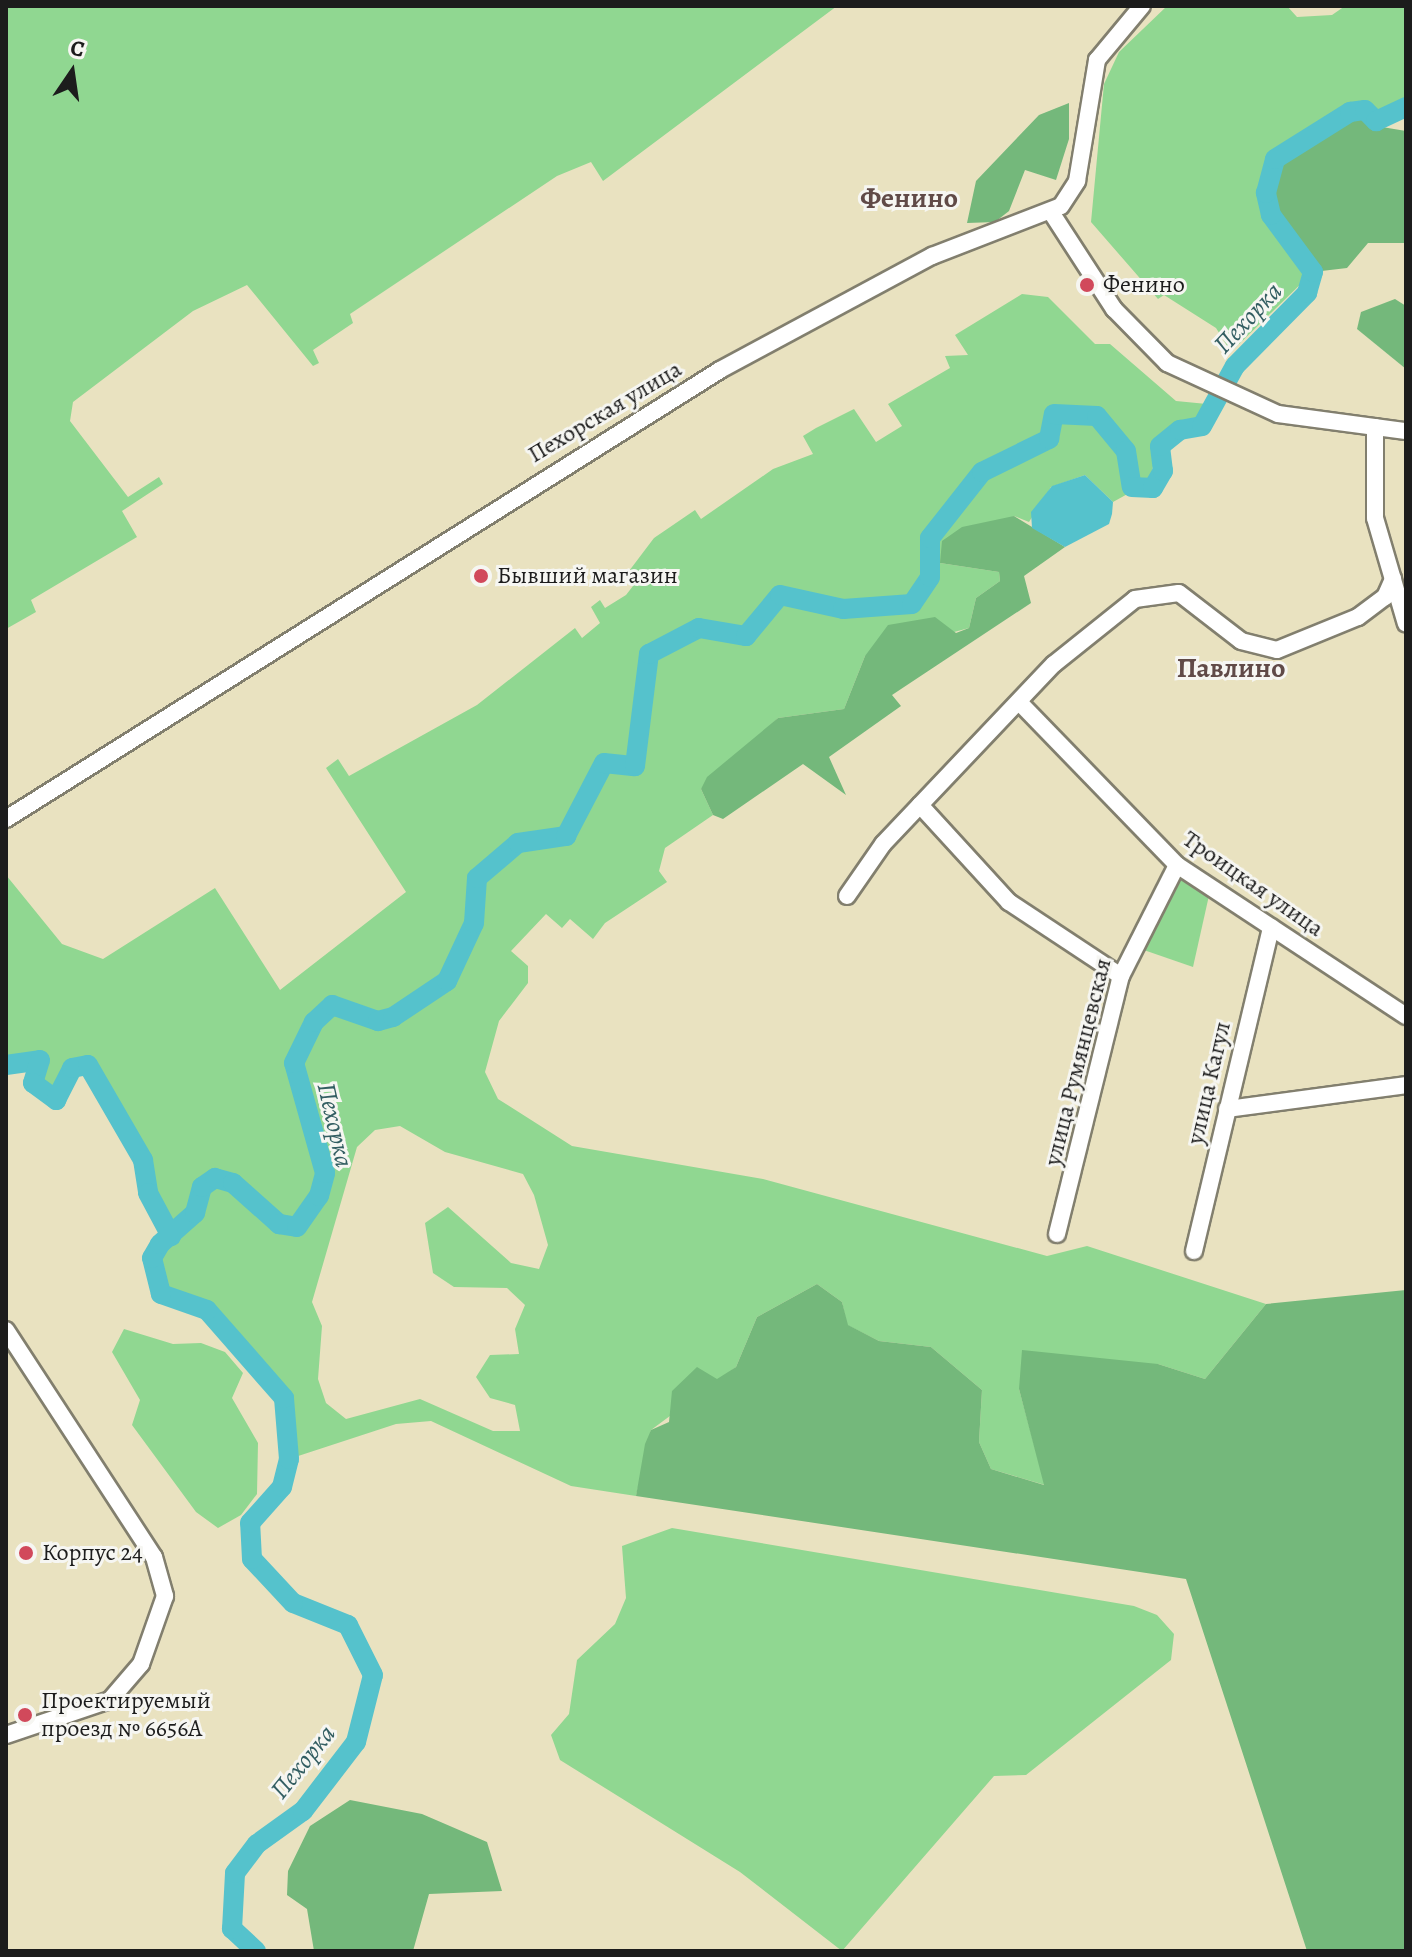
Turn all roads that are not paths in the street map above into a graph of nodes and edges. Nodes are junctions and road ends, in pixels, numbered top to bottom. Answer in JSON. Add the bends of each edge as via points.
{"nodes":[{"id":1,"x":1142,"y":6,"type":"edge"},
{"id":2,"x":1051,"y":212,"type":"junction"},
{"id":3,"x":1375,"y":427,"type":"junction"},
{"id":4,"x":1406,"y":431,"type":"edge"},
{"id":5,"x":1393,"y":579,"type":"junction"},
{"id":6,"x":1406,"y":624,"type":"edge"},
{"id":7,"x":1020,"y":703,"type":"junction"},
{"id":8,"x":920,"y":805,"type":"junction"},
{"id":9,"x":6,"y":819,"type":"edge"},
{"id":10,"x":1177,"y":865,"type":"junction"},
{"id":11,"x":847,"y":896,"type":"dead end"},
{"id":12,"x":1271,"y":927,"type":"junction"},
{"id":13,"x":1121,"y":976,"type":"junction"},
{"id":14,"x":1406,"y":1016,"type":"edge"},
{"id":15,"x":1406,"y":1085,"type":"edge"},
{"id":16,"x":1227,"y":1109,"type":"junction"},
{"id":17,"x":1057,"y":1234,"type":"dead end"},
{"id":18,"x":1194,"y":1251,"type":"dead end"},
{"id":19,"x":6,"y":1330,"type":"edge"},
{"id":20,"x":6,"y":1735,"type":"edge"}],
"edges":[{"from":1,"to":2,"type":"street","name":"Пехорская улица","via":[[1097,60],[1077,181]]},
{"from":2,"to":3,"type":"street","via":[[1139,339],[1203,384],[1235,400]]},
{"from":2,"to":9,"type":"street","name":"Пехорская улица","via":[[932,256],[720,370]]},
{"from":3,"to":4,"type":"street"},
{"from":3,"to":5,"type":"street","via":[[1375,518]]},
{"from":5,"to":6,"type":"street"},
{"from":5,"to":7,"type":"street","via":[[1385,597],[1358,617],[1277,650],[1241,641],[1179,593],[1153,592],[1070,647]]},
{"from":7,"to":8,"type":"street"},
{"from":7,"to":10,"type":"street","name":"Троицкая улица"},
{"from":8,"to":11,"type":"street"},
{"from":8,"to":13,"type":"street","via":[[1009,902]]},
{"from":10,"to":12,"type":"street","name":"Троицкая улица"},
{"from":10,"to":13,"type":"street","name":"улица Румянцевская"},
{"from":12,"to":14,"type":"street","name":"Троицкая улица"},
{"from":12,"to":16,"type":"street","name":"улица Кагул"},
{"from":13,"to":17,"type":"street","name":"улица Румянцевская"},
{"from":15,"to":16,"type":"street"},
{"from":16,"to":18,"type":"street","name":"улица Кагул"},
{"from":19,"to":20,"type":"street","via":[[154,1557],[165,1596],[141,1664],[110,1700]]}]}
